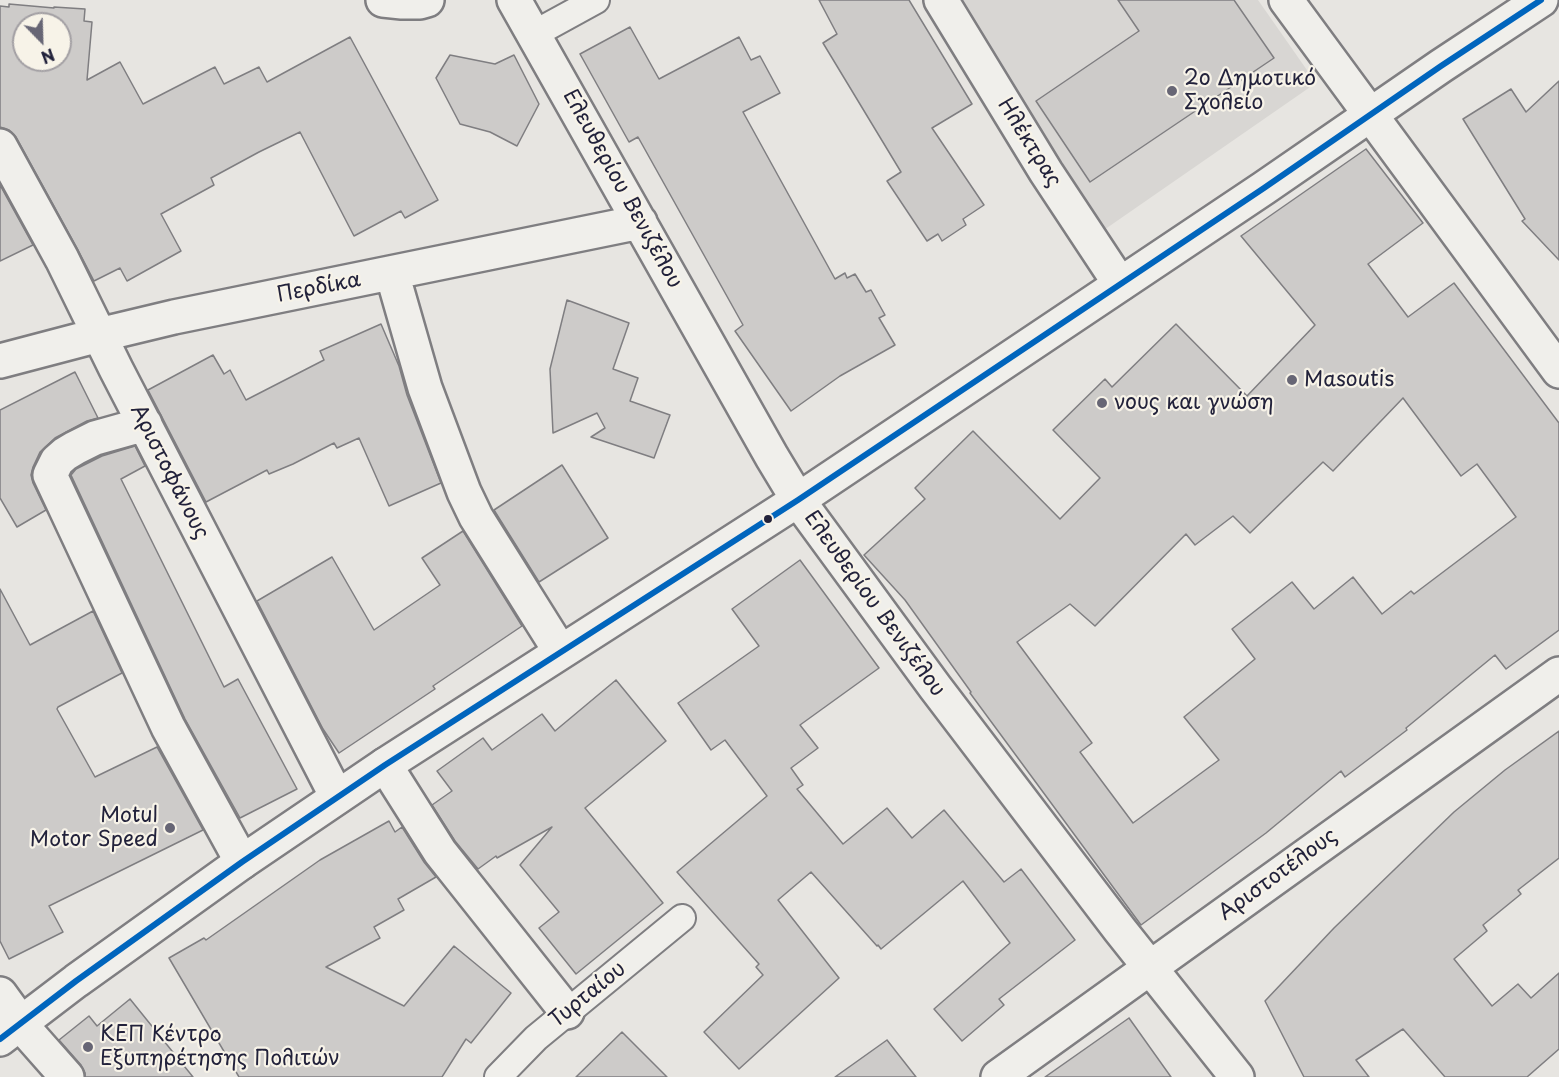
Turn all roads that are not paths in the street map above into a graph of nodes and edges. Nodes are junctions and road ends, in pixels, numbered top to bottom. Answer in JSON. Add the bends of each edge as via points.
{"nodes":[{"id":1,"x":383,"y":0,"type":"edge"},
{"id":2,"x":427,"y":0,"type":"edge"},
{"id":3,"x":514,"y":0,"type":"edge"},
{"id":4,"x":596,"y":0,"type":"edge"},
{"id":5,"x":941,"y":0,"type":"edge"},
{"id":6,"x":1286,"y":0,"type":"edge"},
{"id":7,"x":1541,"y":0,"type":"edge"},
{"id":8,"x":534,"y":34,"type":"junction"},
{"id":9,"x":1371,"y":114,"type":"junction"},
{"id":10,"x":0,"y":146,"type":"edge"},
{"id":11,"x":640,"y":222,"type":"junction"},
{"id":12,"x":392,"y":273,"type":"junction"},
{"id":13,"x":1120,"y":284,"type":"junction"},
{"id":14,"x":99,"y":335,"type":"junction"},
{"id":15,"x":0,"y":361,"type":"edge"},
{"id":16,"x":1559,"y":371,"type":"edge"},
{"id":17,"x":145,"y":424,"type":"junction"},
{"id":18,"x":798,"y":500,"type":"junction"},
{"id":19,"x":560,"y":651,"type":"junction"},
{"id":20,"x":1559,"y":674,"type":"edge"},
{"id":21,"x":385,"y":765,"type":"junction"},
{"id":22,"x":337,"y":797,"type":"junction"},
{"id":23,"x":242,"y":862,"type":"junction"},
{"id":24,"x":682,"y":918,"type":"dead end"},
{"id":25,"x":1150,"y":967,"type":"junction"},
{"id":26,"x":0,"y":994,"type":"edge"},
{"id":27,"x":567,"y":1012,"type":"junction"},
{"id":28,"x":10,"y":1031,"type":"edge"},
{"id":29,"x":67,"y":1077,"type":"edge"},
{"id":30,"x":498,"y":1077,"type":"edge"},
{"id":31,"x":998,"y":1077,"type":"edge"},
{"id":32,"x":1237,"y":1077,"type":"edge"}],
"edges":[{"from":1,"to":2,"type":"street"},
{"from":3,"to":8,"type":"street","name":"Ελευθερίου Βενιζέλου"},
{"from":4,"to":8,"type":"street"},
{"from":5,"to":13,"type":"street","name":"Ηλέκτρας"},
{"from":6,"to":9,"type":"street"},
{"from":7,"to":9,"type":"street"},
{"from":8,"to":11,"type":"street","name":"Ελευθερίου Βενιζέλου"},
{"from":9,"to":13,"type":"street"},
{"from":9,"to":16,"type":"street"},
{"from":10,"to":14,"type":"street","name":"Αριστοφάνους"},
{"from":11,"to":12,"type":"street","name":"Περδίκα"},
{"from":11,"to":18,"type":"street","name":"Ελευθερίου Βενιζέλου"},
{"from":12,"to":14,"type":"street","name":"Περδίκα"},
{"from":12,"to":19,"type":"street","via":[[424,388],[464,492]]},
{"from":13,"to":18,"type":"street"},
{"from":14,"to":15,"type":"street","name":"Περδίκα"},
{"from":14,"to":17,"type":"street","name":"Αριστοφάνους"},
{"from":17,"to":22,"type":"street","name":"Αριστοφάνους"},
{"from":17,"to":23,"type":"street","via":[[75,448],[57,462],[50,475],[168,727]]},
{"from":18,"to":19,"type":"street"},
{"from":18,"to":25,"type":"street","name":"Ελευθερίου Βενιζέλου","via":[[935,687]]},
{"from":19,"to":21,"type":"street"},
{"from":20,"to":25,"type":"street","name":"Αριστοτέλους"},
{"from":21,"to":22,"type":"street"},
{"from":21,"to":27,"type":"street","via":[[440,852]]},
{"from":22,"to":23,"type":"street"},
{"from":23,"to":28,"type":"street"},
{"from":24,"to":27,"type":"street","name":"Τυρταίου"},
{"from":25,"to":31,"type":"street","name":"Αριστοτέλους"},
{"from":25,"to":32,"type":"street","name":"Ελευθερίου Βενιζέλου"},
{"from":26,"to":28,"type":"street"},
{"from":27,"to":30,"type":"street","name":"Τυρταίου"},
{"from":28,"to":29,"type":"street"}]}
